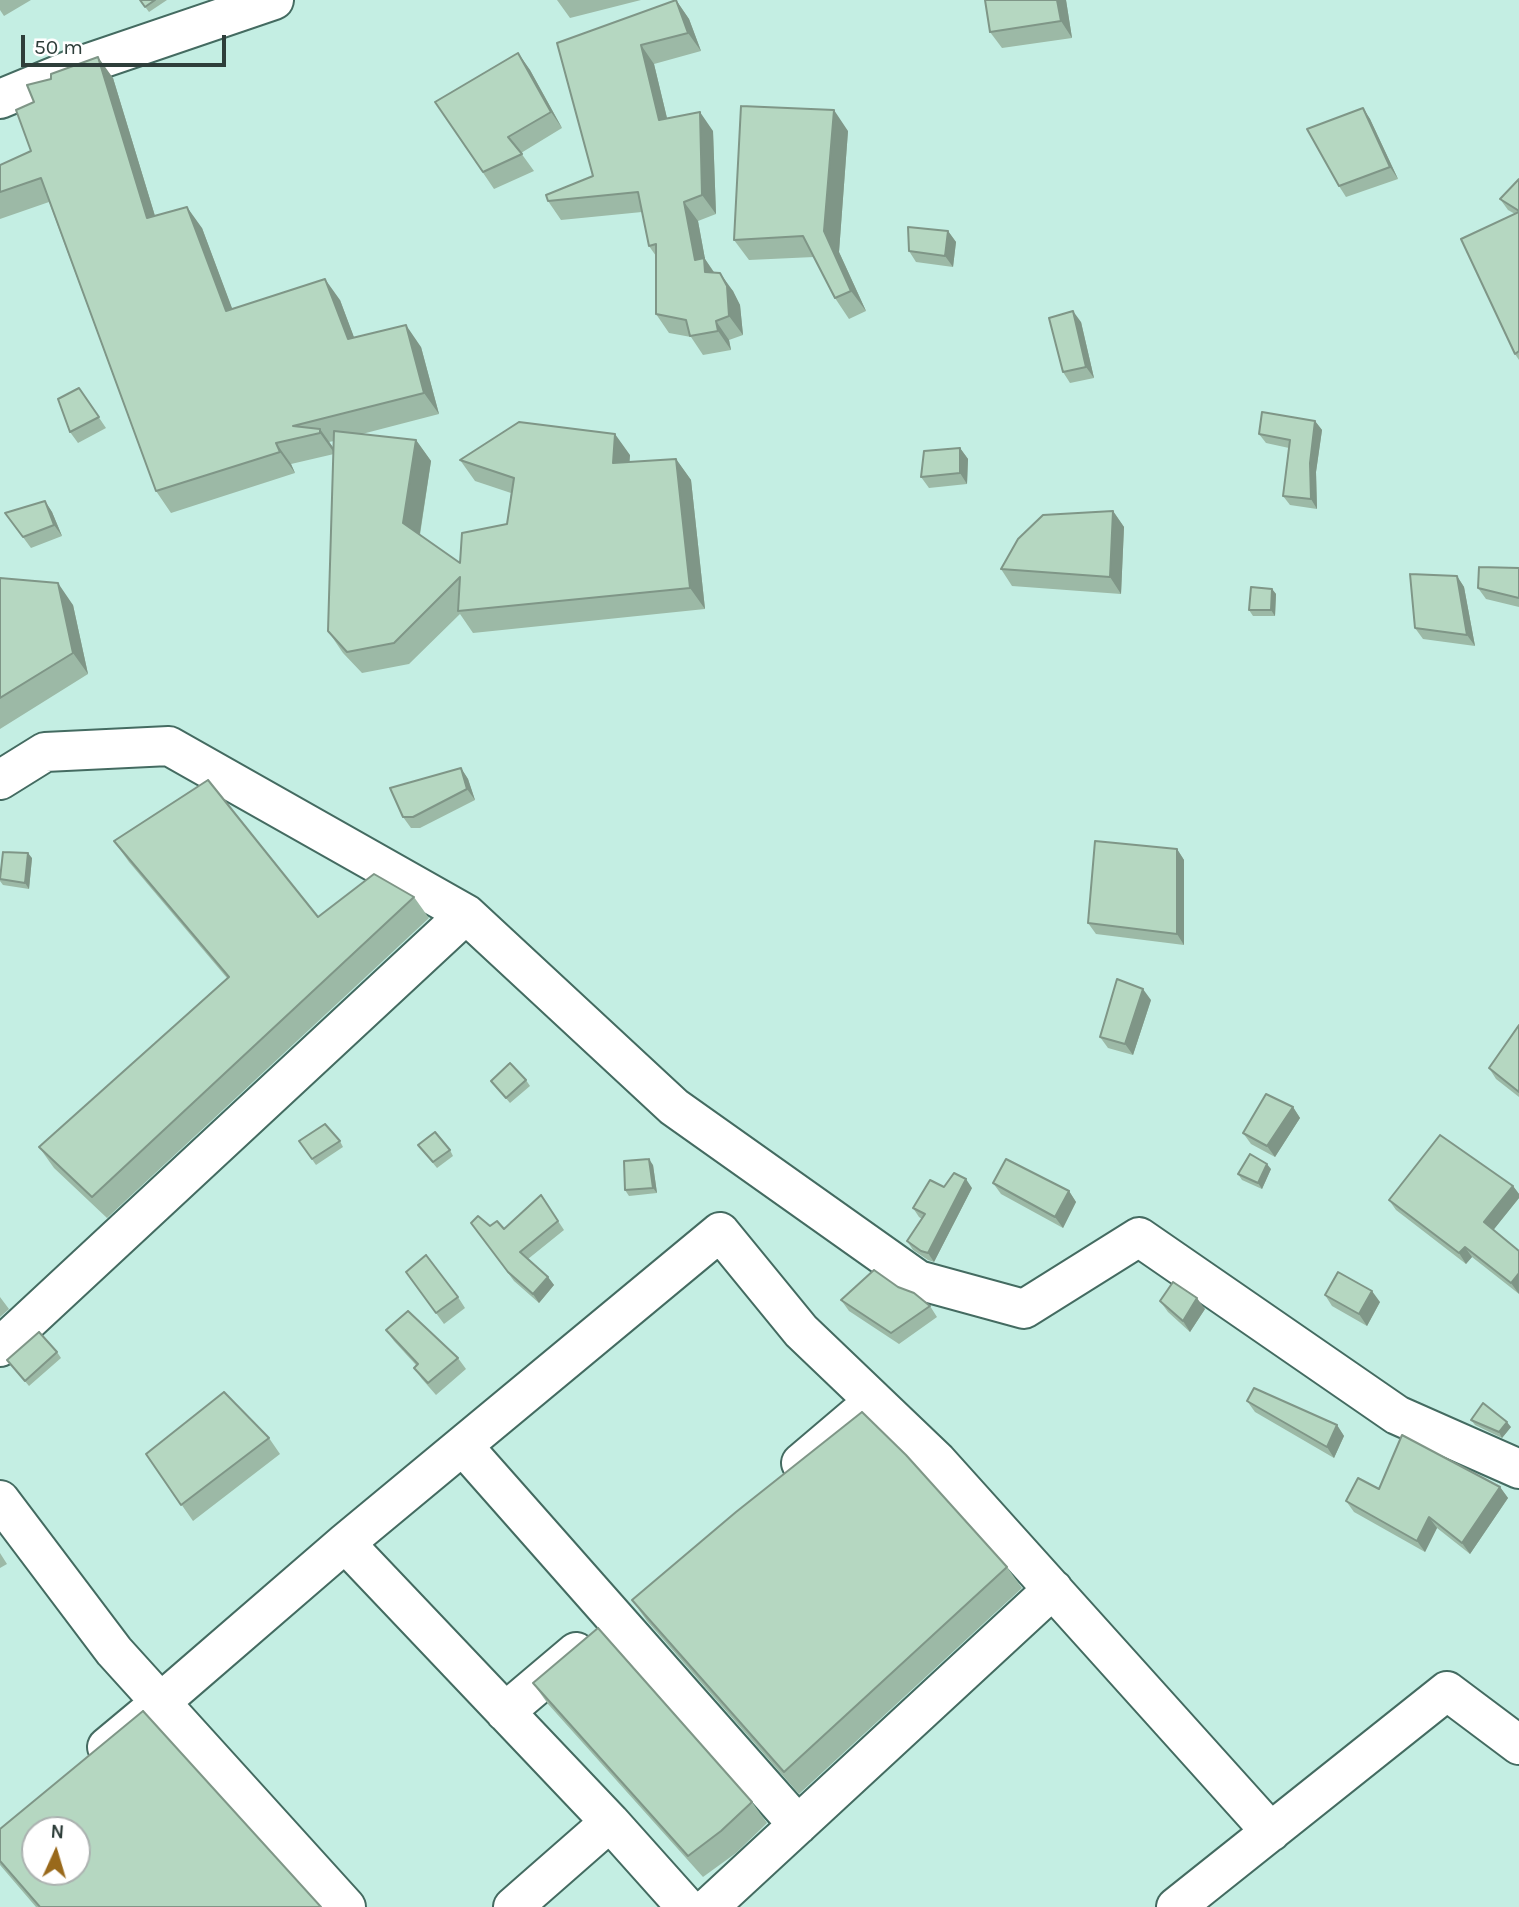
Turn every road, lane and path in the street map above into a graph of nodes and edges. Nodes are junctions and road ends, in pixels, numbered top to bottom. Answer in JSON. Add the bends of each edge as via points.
{"nodes":[{"id":1,"x":274,"y":0,"type":"edge"},
{"id":2,"x":0,"y":99,"type":"edge"},
{"id":3,"x":0,"y":780,"type":"edge"},
{"id":4,"x":467,"y":914,"type":"junction"},
{"id":5,"x":0,"y":1347,"type":"edge"},
{"id":6,"x":874,"y":1401,"type":"junction"},
{"id":7,"x":463,"y":1446,"type":"junction"},
{"id":8,"x":1519,"y":1469,"type":"edge"},
{"id":9,"x":771,"y":1488,"type":"edge"},
{"id":10,"x":0,"y":1500,"type":"edge"},
{"id":11,"x":345,"y":1543,"type":"junction"},
{"id":12,"x":1053,"y":1590,"type":"junction"},
{"id":13,"x":647,"y":1593,"type":"edge"},
{"id":14,"x":616,"y":1619,"type":"junction"},
{"id":15,"x":161,"y":1702,"type":"junction"},
{"id":16,"x":505,"y":1712,"type":"junction"},
{"id":17,"x":1519,"y":1745,"type":"edge"},
{"id":18,"x":86,"y":1764,"type":"edge"},
{"id":19,"x":610,"y":1822,"type":"junction"},
{"id":20,"x":798,"y":1825,"type":"junction"},
{"id":21,"x":1270,"y":1832,"type":"junction"},
{"id":22,"x":346,"y":1907,"type":"edge"},
{"id":23,"x":513,"y":1907,"type":"edge"},
{"id":24,"x":686,"y":1907,"type":"edge"},
{"id":25,"x":709,"y":1907,"type":"edge"},
{"id":26,"x":1176,"y":1907,"type":"edge"}],
"edges":[{"from":1,"to":2,"type":"street","via":[[80,66]]},
{"from":3,"to":4,"type":"street","via":[[45,752],[169,747]]},
{"from":4,"to":5,"type":"street"},
{"from":4,"to":8,"type":"street","via":[[674,1107],[918,1280],[1024,1309],[1139,1237],[1397,1415]]},
{"from":6,"to":7,"type":"street","via":[[801,1331],[720,1232]]},
{"from":6,"to":9,"type":"street"},
{"from":6,"to":12,"type":"street","via":[[937,1461]]},
{"from":7,"to":11,"type":"street"},
{"from":7,"to":14,"type":"street"},
{"from":10,"to":15,"type":"street","via":[[114,1651]]},
{"from":11,"to":15,"type":"street"},
{"from":11,"to":16,"type":"street"},
{"from":12,"to":20,"type":"street"},
{"from":12,"to":21,"type":"street"},
{"from":13,"to":14,"type":"street"},
{"from":14,"to":16,"type":"street"},
{"from":14,"to":20,"type":"street"},
{"from":15,"to":18,"type":"street"},
{"from":15,"to":22,"type":"street"},
{"from":16,"to":19,"type":"street"},
{"from":17,"to":21,"type":"street","via":[[1447,1691]]},
{"from":19,"to":23,"type":"street"},
{"from":19,"to":24,"type":"street"},
{"from":20,"to":25,"type":"street"},
{"from":21,"to":26,"type":"street"}]}
